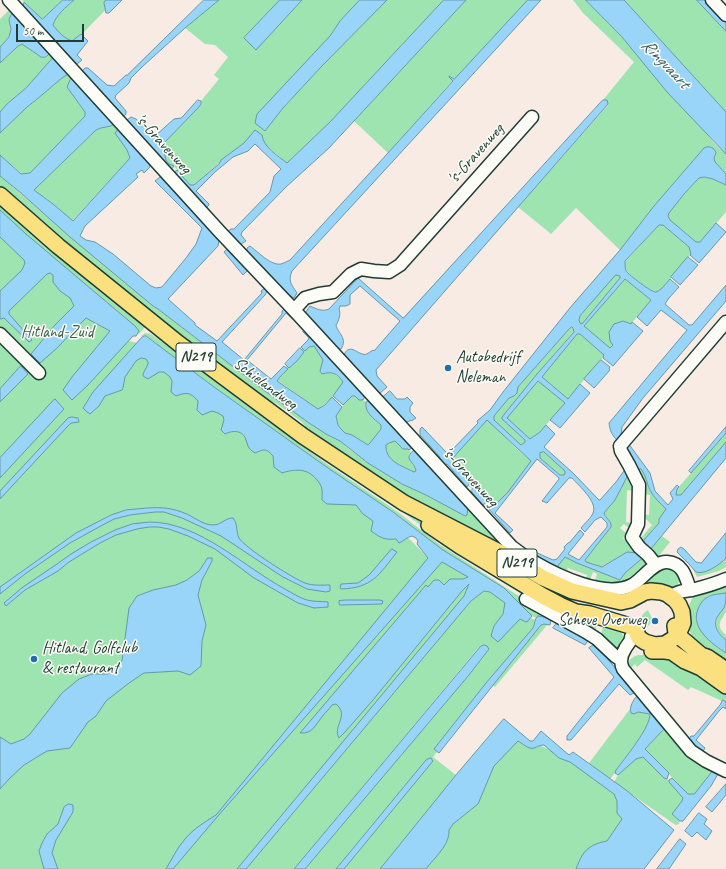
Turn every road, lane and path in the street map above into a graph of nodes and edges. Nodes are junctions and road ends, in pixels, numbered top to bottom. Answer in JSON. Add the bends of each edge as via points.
{"nodes":[{"id":1,"x":9,"y":0,"type":"edge"},
{"id":2,"x":712,"y":0,"type":"edge"},
{"id":3,"x":726,"y":15,"type":"edge"},
{"id":4,"x":532,"y":117,"type":"dead end"},
{"id":5,"x":0,"y":195,"type":"edge"},
{"id":6,"x":294,"y":310,"type":"junction"},
{"id":7,"x":726,"y":322,"type":"edge"},
{"id":8,"x":0,"y":334,"type":"edge"},
{"id":9,"x":38,"y":373,"type":"dead end"},
{"id":10,"x":404,"y":503,"type":"junction"},
{"id":11,"x":656,"y":565,"type":"junction"},
{"id":12,"x":726,"y":579,"type":"edge"},
{"id":13,"x":690,"y":590,"type":"junction"},
{"id":14,"x":526,"y":598,"type":"dead end"},
{"id":15,"x":665,"y":598,"type":"junction"},
{"id":16,"x":680,"y":624,"type":"junction"},
{"id":17,"x":643,"y":640,"type":"junction"},
{"id":18,"x":621,"y":660,"type":"junction"},
{"id":19,"x":704,"y":663,"type":"junction"},
{"id":20,"x":726,"y":670,"type":"edge"},
{"id":21,"x":726,"y":686,"type":"edge"},
{"id":22,"x":726,"y":771,"type":"edge"}],
"edges":[{"from":1,"to":6,"type":"street","name":"'s-Gravenweg"},
{"from":2,"to":3,"type":"street"},
{"from":4,"to":6,"type":"street","name":"'s-Gravenweg","via":[[400,264],[389,272],[361,269],[351,274],[333,292],[305,298]]},
{"from":5,"to":10,"type":"main road","name":"Schielandweg","number":"N219","via":[[58,246],[178,343],[303,436]]},
{"from":6,"to":11,"type":"street","name":"'s-Gravenweg","via":[[512,546],[533,562],[570,580],[608,589],[628,587]]},
{"from":7,"to":11,"type":"street","via":[[620,446],[639,485],[638,524],[632,537]]},
{"from":8,"to":9,"type":"street"},
{"from":10,"to":15,"type":"main road","name":"Schielandweg","number":"N219","via":[[564,588],[619,602],[654,591],[664,593]]},
{"from":10,"to":17,"type":"main road","name":"Schielandweg","number":"N219","via":[[434,529],[543,596],[588,619],[623,630]]},
{"from":11,"to":13,"type":"street","via":[[668,562],[680,567]]},
{"from":12,"to":13,"type":"street"},
{"from":13,"to":15,"type":"street","via":[[680,591]]},
{"from":13,"to":16,"type":"street","via":[[684,600]]},
{"from":14,"to":18,"type":"street","via":[[597,639]]},
{"from":15,"to":16,"type":"main road","number":"N219","via":[[677,602]]},
{"from":15,"to":16,"type":"main road","number":"N219","via":[[674,610],[675,628]]},
{"from":15,"to":17,"type":"main road","via":[[649,599],[639,603],[630,614]]},
{"from":16,"to":17,"type":"main road","via":[[672,640]]},
{"from":16,"to":19,"type":"main road","name":"Schielandweg","number":"N219"},
{"from":17,"to":18,"type":"street"},
{"from":17,"to":19,"type":"main road","name":"Schielandweg","number":"N219","via":[[672,645]]},
{"from":18,"to":22,"type":"street","via":[[623,669],[691,751]]},
{"from":19,"to":20,"type":"main road","name":"Schielandweg","number":"N219"},
{"from":19,"to":21,"type":"main road","name":"Schielandweg","number":"N219"}]}
